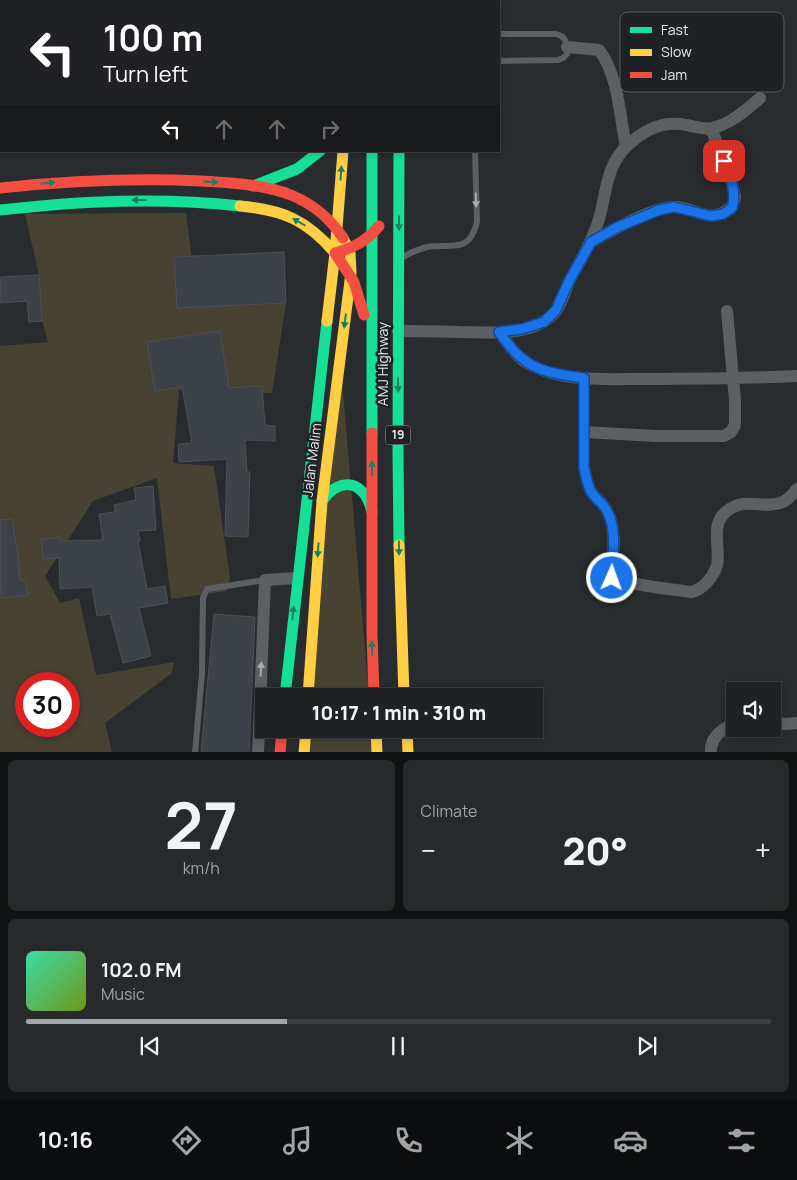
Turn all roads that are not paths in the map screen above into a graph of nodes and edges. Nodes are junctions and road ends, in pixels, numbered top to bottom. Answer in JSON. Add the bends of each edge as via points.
{"nodes":[{"id":1,"x":500,"y":34,"type":"edge"},
{"id":2,"x":567,"y":47,"type":"junction"},
{"id":3,"x":500,"y":61,"type":"edge"},
{"id":4,"x":760,"y":98,"type":"dead end"},
{"id":5,"x":711,"y":128,"type":"junction"},
{"id":6,"x":626,"y":147,"type":"junction"},
{"id":7,"x":319,"y":152,"type":"edge"},
{"id":8,"x":343,"y":152,"type":"edge"},
{"id":9,"x":372,"y":152,"type":"edge"},
{"id":10,"x":399,"y":152,"type":"edge"},
{"id":11,"x":475,"y":152,"type":"edge"},
{"id":12,"x":399,"y":174,"type":"junction"},
{"id":13,"x":252,"y":186,"type":"junction"},
{"id":14,"x":0,"y":188,"type":"edge"},
{"id":15,"x":0,"y":210,"type":"edge"},
{"id":16,"x":338,"y":230,"type":"junction"},
{"id":17,"x":372,"y":236,"type":"junction"},
{"id":18,"x":591,"y":242,"type":"junction"},
{"id":19,"x":349,"y":250,"type":"junction"},
{"id":20,"x":336,"y":253,"type":"junction"},
{"id":21,"x":399,"y":259,"type":"junction"},
{"id":22,"x":351,"y":273,"type":"junction"},
{"id":23,"x":727,"y":311,"type":"dead end"},
{"id":24,"x":398,"y":331,"type":"junction"},
{"id":25,"x":499,"y":332,"type":"junction"},
{"id":26,"x":797,"y":376,"type":"edge"},
{"id":27,"x":584,"y":378,"type":"junction"},
{"id":28,"x":733,"y":379,"type":"junction"},
{"id":29,"x":372,"y":401,"type":"junction"},
{"id":30,"x":584,"y":432,"type":"junction"},
{"id":31,"x":797,"y":489,"type":"edge"},
{"id":32,"x":322,"y":501,"type":"junction"},
{"id":33,"x":372,"y":513,"type":"junction"},
{"id":34,"x":297,"y":578,"type":"junction"},
{"id":35,"x":265,"y":580,"type":"junction"},
{"id":36,"x":286,"y":688,"type":"edge"},
{"id":37,"x":309,"y":688,"type":"edge"},
{"id":38,"x":374,"y":688,"type":"edge"},
{"id":39,"x":404,"y":688,"type":"edge"},
{"id":40,"x":797,"y":722,"type":"edge"},
{"id":41,"x":781,"y":723,"type":"edge"},
{"id":42,"x":726,"y":729,"type":"edge"},
{"id":43,"x":281,"y":738,"type":"edge"},
{"id":44,"x":305,"y":738,"type":"edge"},
{"id":45,"x":376,"y":738,"type":"edge"},
{"id":46,"x":407,"y":738,"type":"edge"},
{"id":47,"x":196,"y":752,"type":"edge"},
{"id":48,"x":258,"y":752,"type":"edge"},
{"id":49,"x":280,"y":752,"type":"edge"},
{"id":50,"x":304,"y":752,"type":"edge"},
{"id":51,"x":377,"y":752,"type":"edge"},
{"id":52,"x":408,"y":752,"type":"edge"},
{"id":53,"x":710,"y":752,"type":"edge"}],
"edges":[{"from":1,"to":2,"type":"lane","via":[[556,34],[565,39]]},
{"from":2,"to":3,"type":"lane","via":[[567,54],[558,60]]},
{"from":2,"to":6,"type":"street","via":[[599,50],[605,58],[615,87]]},
{"from":4,"to":5,"type":"street","via":[[726,123]]},
{"from":5,"to":6,"type":"street","via":[[670,122],[640,134]]},
{"from":5,"to":18,"type":"street","via":[[732,183],[735,197],[732,208],[711,216],[674,207],[659,210]]},
{"from":6,"to":18,"type":"street","via":[[608,174]]},
{"from":7,"to":13,"type":"main road","via":[[297,170]]},
{"from":16,"to":8,"type":"main road","name":"Jalan Malim","one_way":true},
{"from":9,"to":17,"type":"main road","name":"AMJ Highway","number":"19"},
{"from":10,"to":12,"type":"main road","name":"AMJ Highway","number":"19"},
{"from":11,"to":21,"type":"lane","one_way":true,"via":[[477,222],[470,240],[453,248],[428,247]]},
{"from":12,"to":17,"type":"main road","via":[[386,216]]},
{"from":12,"to":21,"type":"main road","name":"AMJ Highway","number":"19","one_way":true},
{"from":14,"to":13,"type":"main road","one_way":true,"via":[[140,178]]},
{"from":13,"to":16,"type":"main road","via":[[288,194],[316,208]]},
{"from":20,"to":15,"type":"main road","one_way":true,"via":[[300,221],[285,214],[214,202],[140,200],[62,203]]},
{"from":16,"to":19,"type":"main road","name":"Jalan Malim"},
{"from":16,"to":20,"type":"main road","name":"Jalan Malim"},
{"from":17,"to":19,"type":"main road"},
{"from":17,"to":29,"type":"main road","name":"AMJ Highway","number":"19"},
{"from":18,"to":25,"type":"street","via":[[556,310],[544,322]]},
{"from":19,"to":20,"type":"main road"},
{"from":19,"to":22,"type":"main road","name":"Jalan Malim"},
{"from":20,"to":22,"type":"main road"},
{"from":20,"to":34,"type":"main road","name":"Jalan Malim"},
{"from":21,"to":24,"type":"main road","name":"AMJ Highway","number":"19"},
{"from":22,"to":29,"type":"main road","via":[[362,302]]},
{"from":22,"to":32,"type":"main road","name":"Jalan Malim","one_way":true},
{"from":23,"to":28,"type":"street"},
{"from":24,"to":25,"type":"street"},
{"from":24,"to":39,"type":"main road","name":"AMJ Highway","number":"19","one_way":true},
{"from":25,"to":27,"type":"street","via":[[524,360],[540,369]]},
{"from":26,"to":28,"type":"street"},
{"from":27,"to":28,"type":"street"},
{"from":27,"to":30,"type":"street"},
{"from":28,"to":30,"type":"street","via":[[736,425],[724,436]]},
{"from":33,"to":29,"type":"main road","name":"AMJ Highway","number":"19","one_way":true},
{"from":30,"to":31,"type":"street","via":[[586,479],[592,493],[608,512],[612,524],[612,578],[630,584],[692,592],[714,574],[717,564],[716,531],[727,511],[738,505],[782,502]]},
{"from":32,"to":33,"type":"main road","via":[[330,490],[342,485],[355,486],[370,501]]},
{"from":32,"to":37,"type":"main road","name":"Jalan Malim","one_way":true},
{"from":38,"to":33,"type":"main road","name":"AMJ Highway","number":"19","one_way":true},
{"from":34,"to":35,"type":"street"},
{"from":36,"to":34,"type":"main road","name":"Jalan Malim","one_way":true},
{"from":35,"to":47,"type":"lane","via":[[207,589],[203,598]]},
{"from":48,"to":35,"type":"street","one_way":true},
{"from":40,"to":41,"type":"street"},
{"from":42,"to":53,"type":"street","via":[[716,735]]},
{"from":43,"to":49,"type":"main road"},
{"from":44,"to":50,"type":"main road"},
{"from":45,"to":51,"type":"main road"},
{"from":46,"to":52,"type":"main road"}]}
